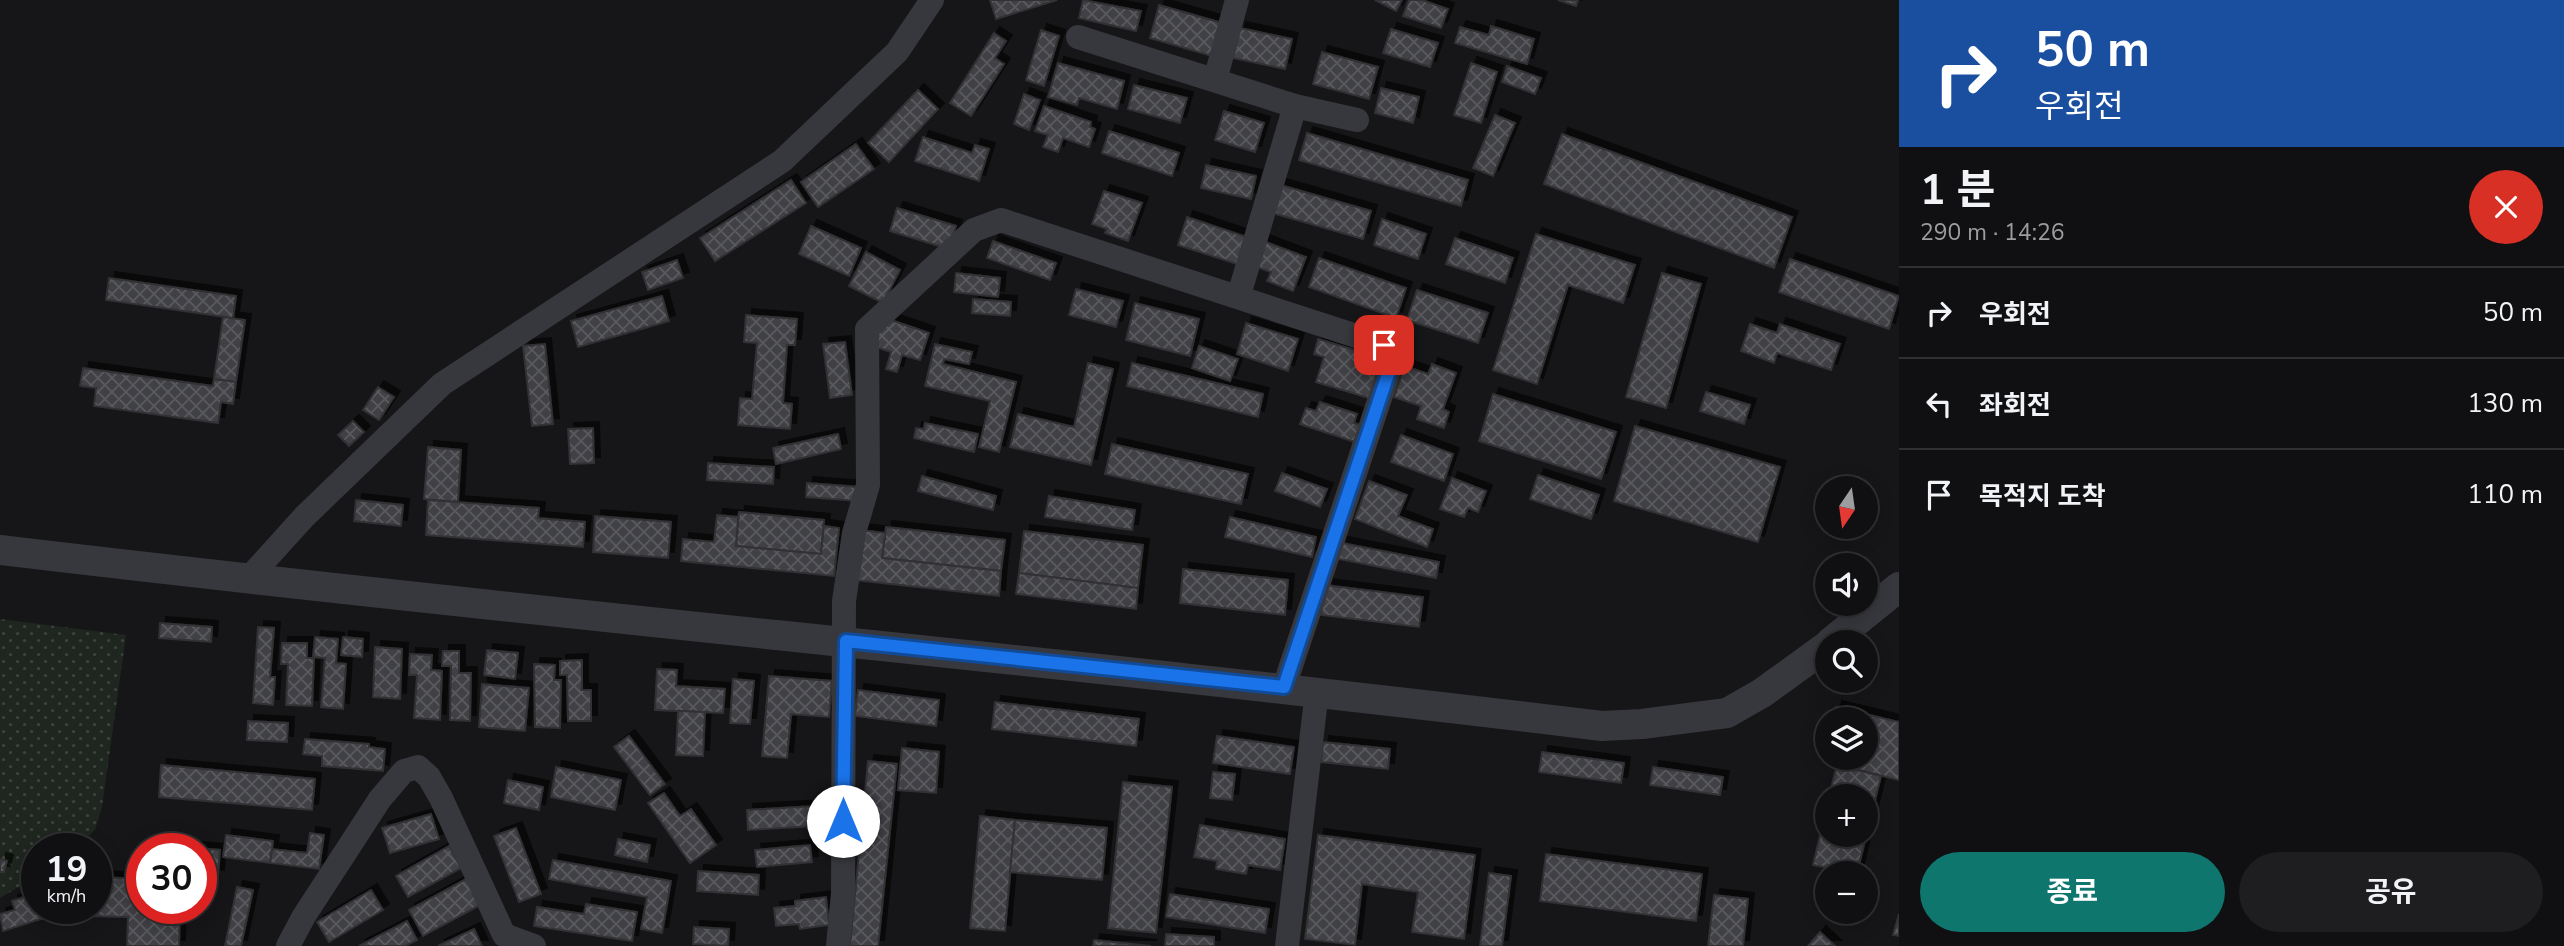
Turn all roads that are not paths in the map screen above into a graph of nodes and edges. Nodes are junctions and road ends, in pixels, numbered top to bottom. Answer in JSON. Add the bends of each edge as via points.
{"nodes":[{"id":1,"x":932,"y":0,"type":"edge"},
{"id":2,"x":1237,"y":0,"type":"edge"},
{"id":3,"x":1078,"y":37,"type":"dead end"},
{"id":4,"x":1215,"y":80,"type":"junction"},
{"id":5,"x":1295,"y":106,"type":"junction"},
{"id":6,"x":1357,"y":120,"type":"dead end"},
{"id":7,"x":1239,"y":295,"type":"junction"},
{"id":8,"x":0,"y":550,"type":"edge"},
{"id":9,"x":247,"y":580,"type":"junction"},
{"id":10,"x":1899,"y":587,"type":"edge"},
{"id":11,"x":1846,"y":630,"type":"edge"},
{"id":12,"x":846,"y":641,"type":"junction"},
{"id":13,"x":1815,"y":655,"type":"edge"},
{"id":14,"x":1284,"y":687,"type":"junction"},
{"id":15,"x":1317,"y":691,"type":"junction"},
{"id":16,"x":288,"y":946,"type":"edge"},
{"id":17,"x":534,"y":946,"type":"edge"},
{"id":18,"x":838,"y":946,"type":"edge"},
{"id":19,"x":1287,"y":946,"type":"edge"}],
"edges":[{"from":1,"to":9,"type":"street","via":[[897,52],[782,160],[442,384],[304,517]]},
{"from":2,"to":4,"type":"street"},
{"from":3,"to":4,"type":"street"},
{"from":4,"to":5,"type":"street"},
{"from":5,"to":6,"type":"street"},
{"from":5,"to":7,"type":"street"},
{"from":7,"to":12,"type":"street","via":[[1001,220],[974,230],[867,329],[868,485],[844,601]]},
{"from":7,"to":14,"type":"street","via":[[1384,345],[1391,365]]},
{"from":8,"to":9,"type":"street"},
{"from":9,"to":12,"type":"street"},
{"from":10,"to":11,"type":"street"},
{"from":12,"to":14,"type":"street"},
{"from":12,"to":18,"type":"street","via":[[843,893]]},
{"from":13,"to":15,"type":"street","via":[[1727,713],[1642,724],[1602,726]]},
{"from":14,"to":15,"type":"street"},
{"from":15,"to":19,"type":"street"},
{"from":16,"to":17,"type":"street","via":[[380,799],[404,771],[418,767],[441,798],[504,935]]}]}
